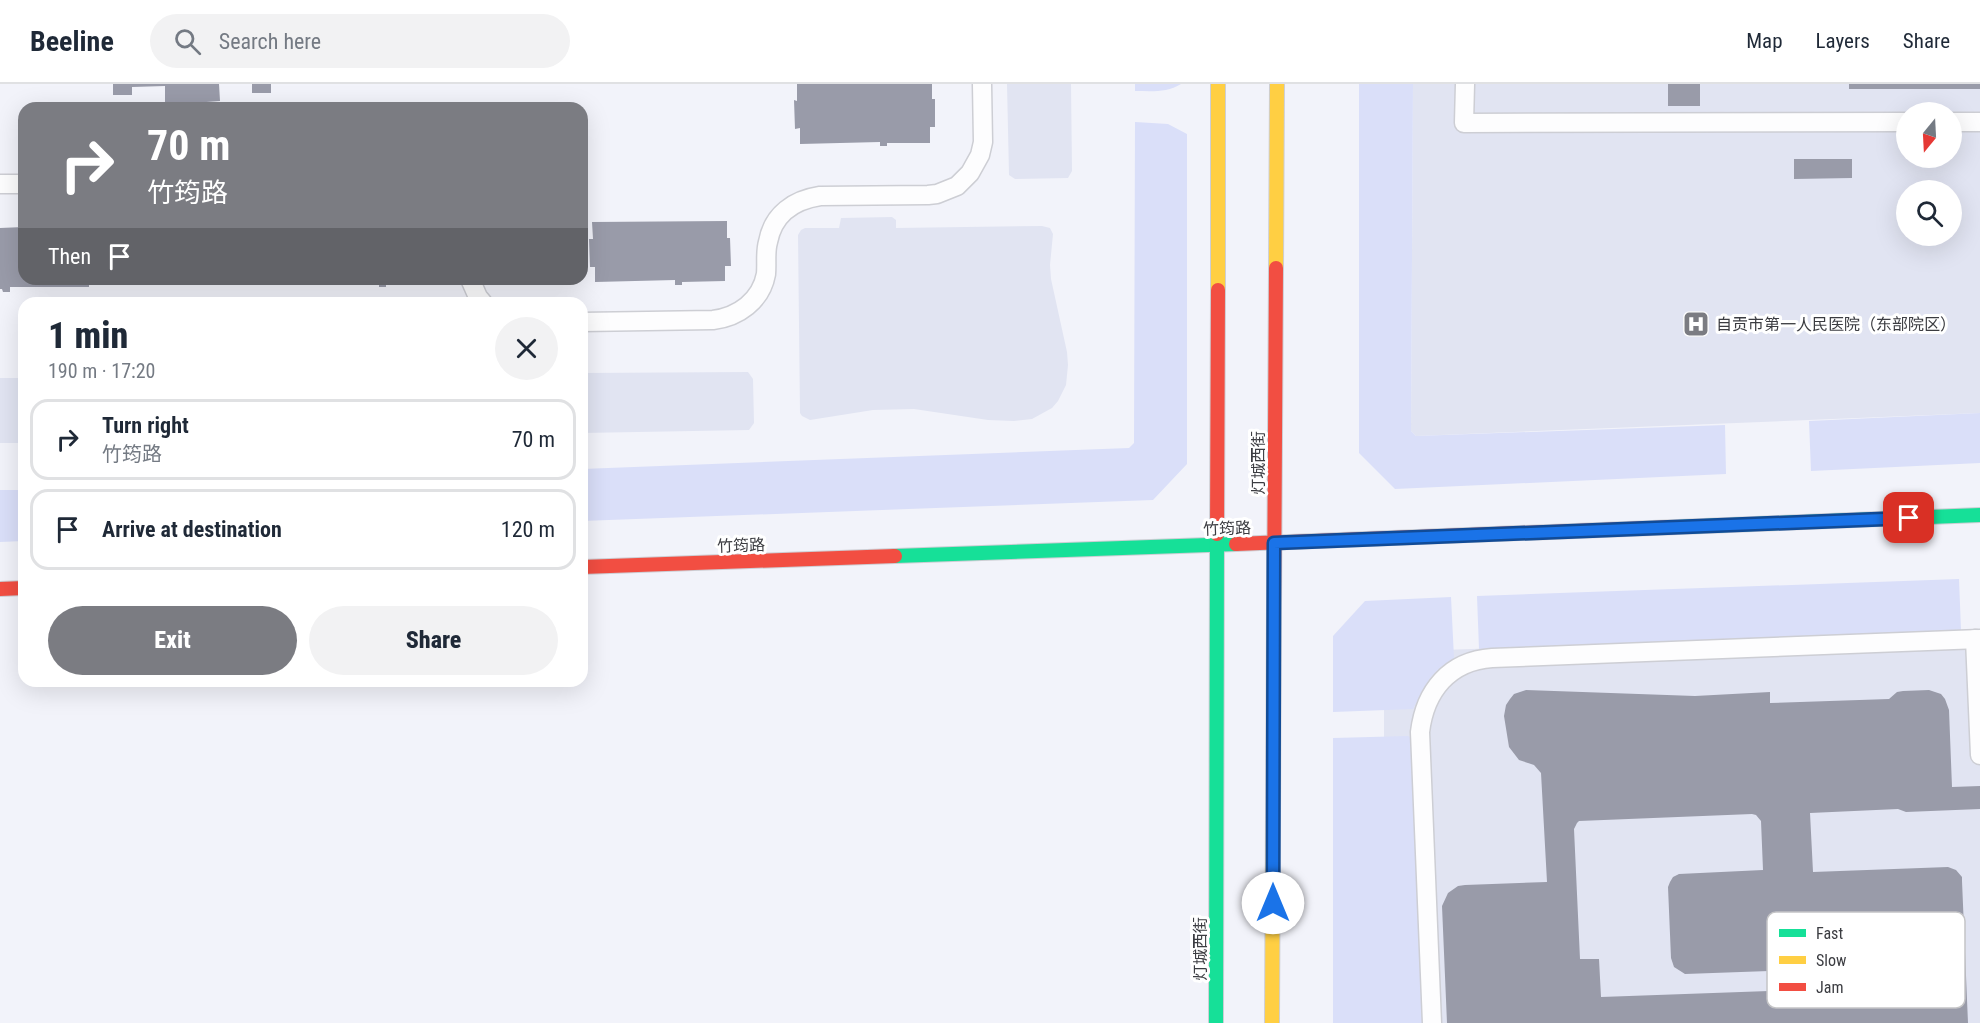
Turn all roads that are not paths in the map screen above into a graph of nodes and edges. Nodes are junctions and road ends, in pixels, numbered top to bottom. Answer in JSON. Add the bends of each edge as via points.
{"nodes":[{"id":1,"x":1218,"y":84,"type":"edge"},
{"id":2,"x":1277,"y":84,"type":"edge"},
{"id":3,"x":1465,"y":84,"type":"edge"},
{"id":4,"x":982,"y":85,"type":"edge"},
{"id":5,"x":1896,"y":122,"type":"edge"},
{"id":6,"x":1962,"y":122,"type":"edge"},
{"id":7,"x":1980,"y":122,"type":"edge"},
{"id":8,"x":0,"y":184,"type":"edge"},
{"id":9,"x":18,"y":184,"type":"edge"},
{"id":10,"x":588,"y":322,"type":"edge"},
{"id":11,"x":1980,"y":515,"type":"edge"},
{"id":12,"x":1274,"y":543,"type":"junction"},
{"id":13,"x":1217,"y":545,"type":"junction"},
{"id":14,"x":588,"y":567,"type":"edge"},
{"id":15,"x":18,"y":588,"type":"edge"},
{"id":16,"x":0,"y":589,"type":"edge"},
{"id":17,"x":1978,"y":639,"type":"edge"},
{"id":18,"x":1980,"y":755,"type":"edge"},
{"id":19,"x":1216,"y":1023,"type":"edge"},
{"id":20,"x":1272,"y":1023,"type":"edge"},
{"id":21,"x":1432,"y":1023,"type":"edge"}],
"edges":[{"from":1,"to":13,"type":"street","name":"灯城西街"},
{"from":2,"to":12,"type":"street","name":"灯城西街"},
{"from":3,"to":5,"type":"lane","via":[[1464,123]]},
{"from":4,"to":10,"type":"lane","via":[[980,155],[957,186],[938,194],[820,196],[795,203],[772,229],[763,284],[751,303],[734,315],[713,320]]},
{"from":6,"to":7,"type":"lane"},
{"from":8,"to":9,"type":"lane"},
{"from":11,"to":12,"type":"street","name":"竹筠路"},
{"from":12,"to":13,"type":"street","name":"竹筠路"},
{"from":12,"to":20,"type":"street","name":"灯城西街"},
{"from":13,"to":14,"type":"street","name":"竹筠路"},
{"from":13,"to":19,"type":"street","name":"灯城西街"},
{"from":15,"to":16,"type":"street"},
{"from":17,"to":18,"type":"lane"},
{"from":17,"to":21,"type":"lane","via":[[1492,658],[1471,662],[1449,673],[1428,701],[1420,732]]}]}
